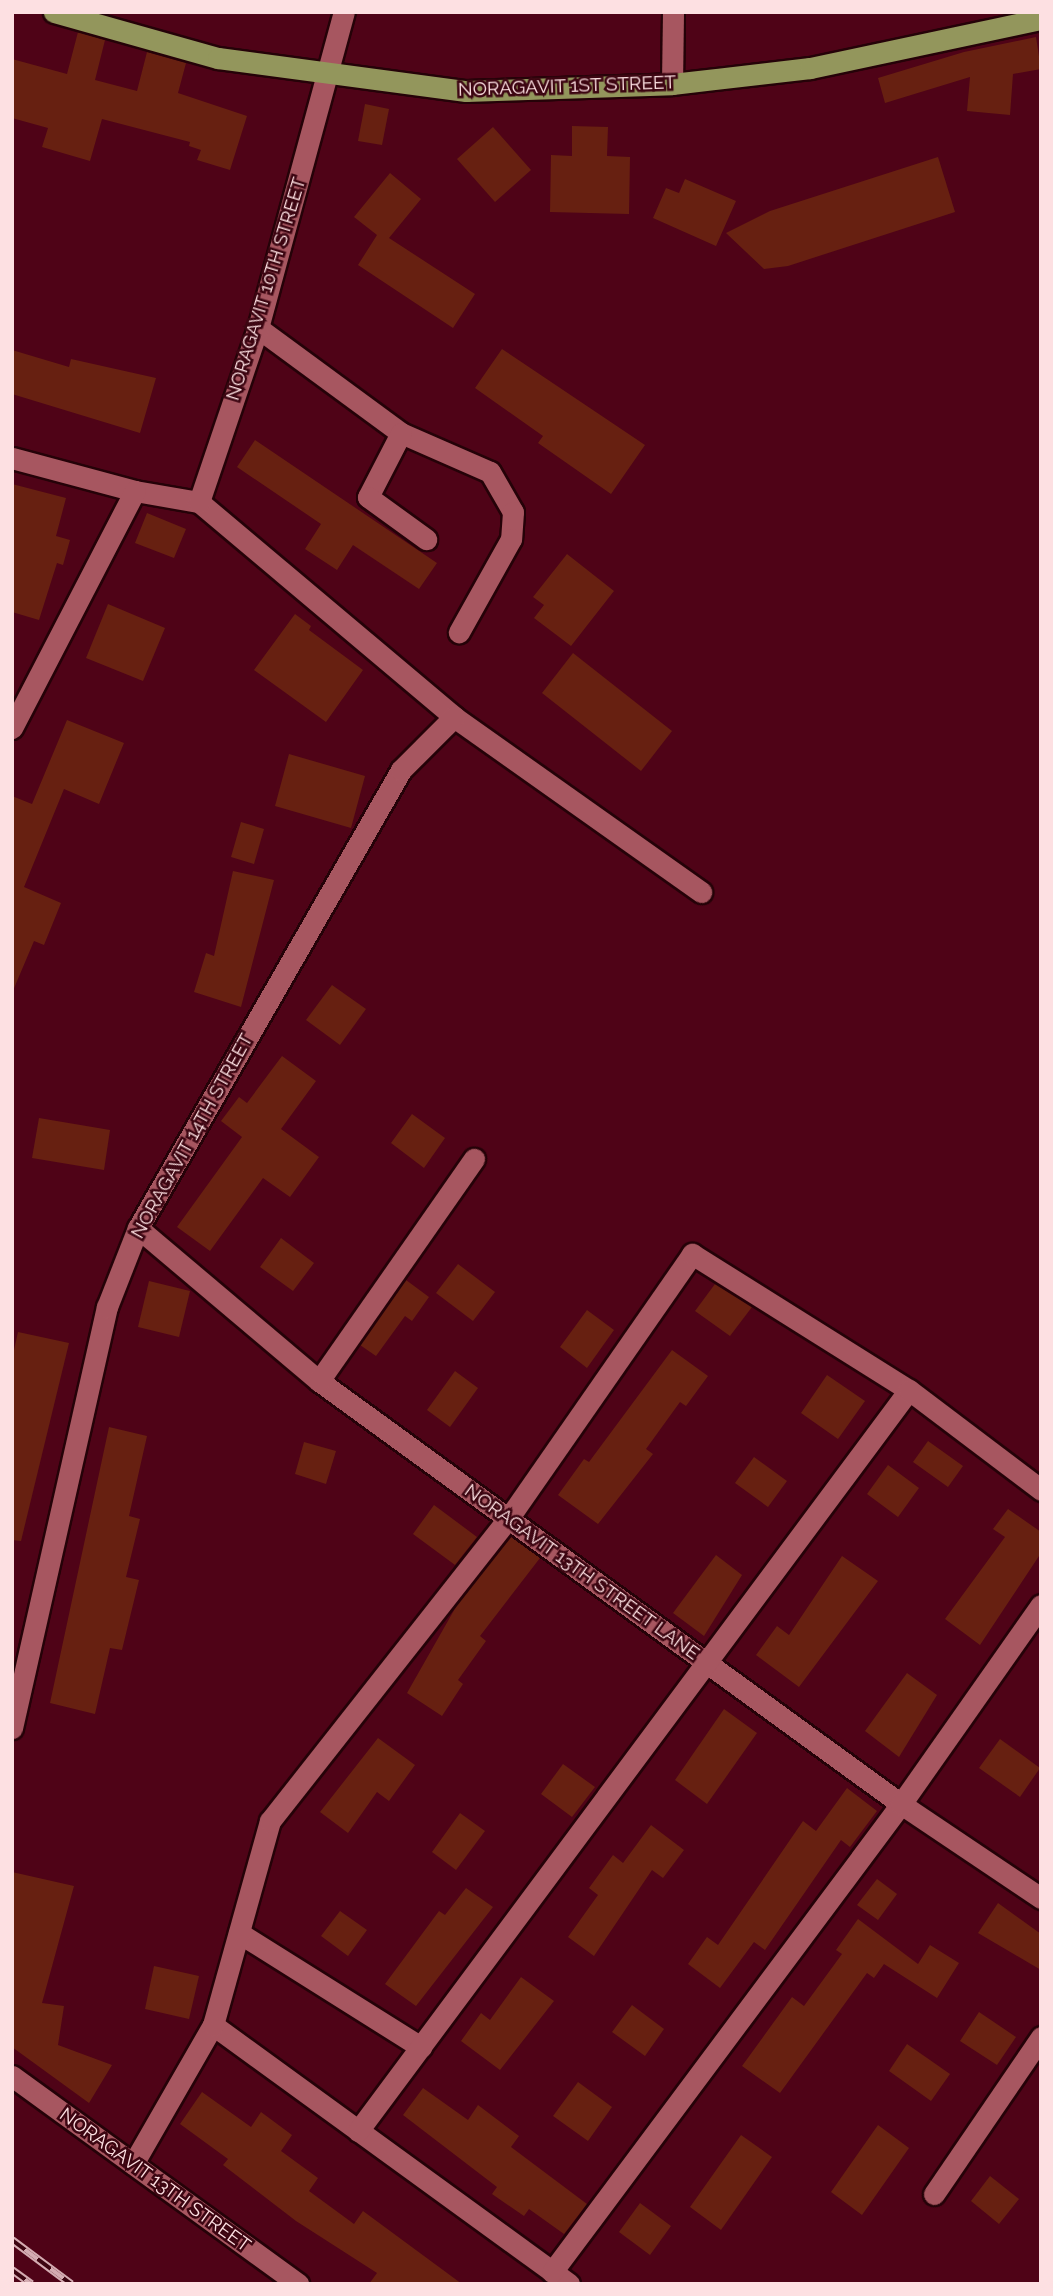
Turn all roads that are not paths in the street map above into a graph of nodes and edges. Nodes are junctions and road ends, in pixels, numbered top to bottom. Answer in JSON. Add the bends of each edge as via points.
{"nodes":[{"id":1,"x":54,"y":12,"type":"edge"},
{"id":2,"x":344,"y":12,"type":"edge"},
{"id":3,"x":673,"y":12,"type":"edge"},
{"id":4,"x":1041,"y":19,"type":"edge"},
{"id":5,"x":328,"y":75,"type":"junction"},
{"id":6,"x":672,"y":84,"type":"junction"},
{"id":7,"x":258,"y":328,"type":"junction"},
{"id":8,"x":401,"y":433,"type":"junction"},
{"id":9,"x":12,"y":458,"type":"edge"},
{"id":10,"x":135,"y":491,"type":"junction"},
{"id":11,"x":199,"y":502,"type":"junction"},
{"id":12,"x":426,"y":539,"type":"dead end"},
{"id":13,"x":459,"y":632,"type":"dead end"},
{"id":14,"x":454,"y":717,"type":"junction"},
{"id":15,"x":12,"y":728,"type":"edge"},
{"id":16,"x":701,"y":892,"type":"dead end"},
{"id":17,"x":474,"y":1159,"type":"dead end"},
{"id":18,"x":138,"y":1228,"type":"junction"},
{"id":19,"x":319,"y":1381,"type":"junction"},
{"id":20,"x":909,"y":1390,"type":"junction"},
{"id":21,"x":1041,"y":1490,"type":"edge"},
{"id":22,"x":508,"y":1519,"type":"junction"},
{"id":23,"x":1041,"y":1605,"type":"edge"},
{"id":24,"x":709,"y":1664,"type":"junction"},
{"id":25,"x":12,"y":1728,"type":"edge"},
{"id":26,"x":901,"y":1804,"type":"junction"},
{"id":27,"x":1041,"y":1898,"type":"edge"},
{"id":28,"x":239,"y":1933,"type":"junction"},
{"id":29,"x":213,"y":2025,"type":"junction"},
{"id":30,"x":1041,"y":2037,"type":"edge"},
{"id":31,"x":421,"y":2047,"type":"junction"},
{"id":32,"x":12,"y":2076,"type":"edge"},
{"id":33,"x":358,"y":2131,"type":"junction"},
{"id":34,"x":133,"y":2164,"type":"junction"},
{"id":35,"x":934,"y":2194,"type":"dead end"},
{"id":36,"x":560,"y":2278,"type":"edge"},
{"id":37,"x":298,"y":2284,"type":"edge"}],
"edges":[{"from":1,"to":5,"type":"main road","name":"NORAGAVIT 1ST STREET","via":[[218,58]]},
{"from":2,"to":5,"type":"street","name":"NORAGAVIT 10TH STREET"},
{"from":3,"to":6,"type":"street"},
{"from":4,"to":6,"type":"main road","name":"NORAGAVIT 1ST STREET","via":[[810,68]]},
{"from":5,"to":6,"type":"main road","name":"NORAGAVIT 1ST STREET","via":[[466,91]]},
{"from":5,"to":7,"type":"street","name":"NORAGAVIT 10TH STREET"},
{"from":7,"to":8,"type":"street"},
{"from":7,"to":11,"type":"street","name":"NORAGAVIT 10TH STREET"},
{"from":8,"to":12,"type":"street","via":[[368,498]]},
{"from":8,"to":13,"type":"street","via":[[490,472],[513,512],[511,540]]},
{"from":9,"to":10,"type":"street"},
{"from":10,"to":11,"type":"street"},
{"from":10,"to":15,"type":"street"},
{"from":11,"to":14,"type":"street"},
{"from":14,"to":16,"type":"street"},
{"from":14,"to":18,"type":"street","name":"NORAGAVIT 14TH STREET","via":[[401,770]]},
{"from":17,"to":19,"type":"street"},
{"from":18,"to":19,"type":"street","name":"NORAGAVIT 13TH STREET LANE"},
{"from":18,"to":25,"type":"street","name":"NORAGAVIT 14TH STREET","via":[[107,1307]]},
{"from":19,"to":22,"type":"street","name":"NORAGAVIT 13TH STREET LANE"},
{"from":20,"to":21,"type":"street"},
{"from":20,"to":22,"type":"street","via":[[692,1254]]},
{"from":20,"to":24,"type":"street"},
{"from":22,"to":24,"type":"street","name":"NORAGAVIT 13TH STREET LANE"},
{"from":22,"to":28,"type":"street","via":[[270,1821]]},
{"from":23,"to":26,"type":"street"},
{"from":24,"to":26,"type":"street","name":"NORAGAVIT 13TH STREET LANE"},
{"from":24,"to":31,"type":"street"},
{"from":26,"to":27,"type":"street","name":"NORAGAVIT 13TH STREET LANE"},
{"from":26,"to":36,"type":"street"},
{"from":28,"to":29,"type":"street"},
{"from":28,"to":31,"type":"street"},
{"from":29,"to":33,"type":"street"},
{"from":29,"to":34,"type":"street"},
{"from":30,"to":35,"type":"street"},
{"from":31,"to":33,"type":"street"},
{"from":32,"to":34,"type":"street","name":"NORAGAVIT 13TH STREET"},
{"from":33,"to":36,"type":"street"},
{"from":34,"to":37,"type":"street","name":"NORAGAVIT 13TH STREET"}]}
